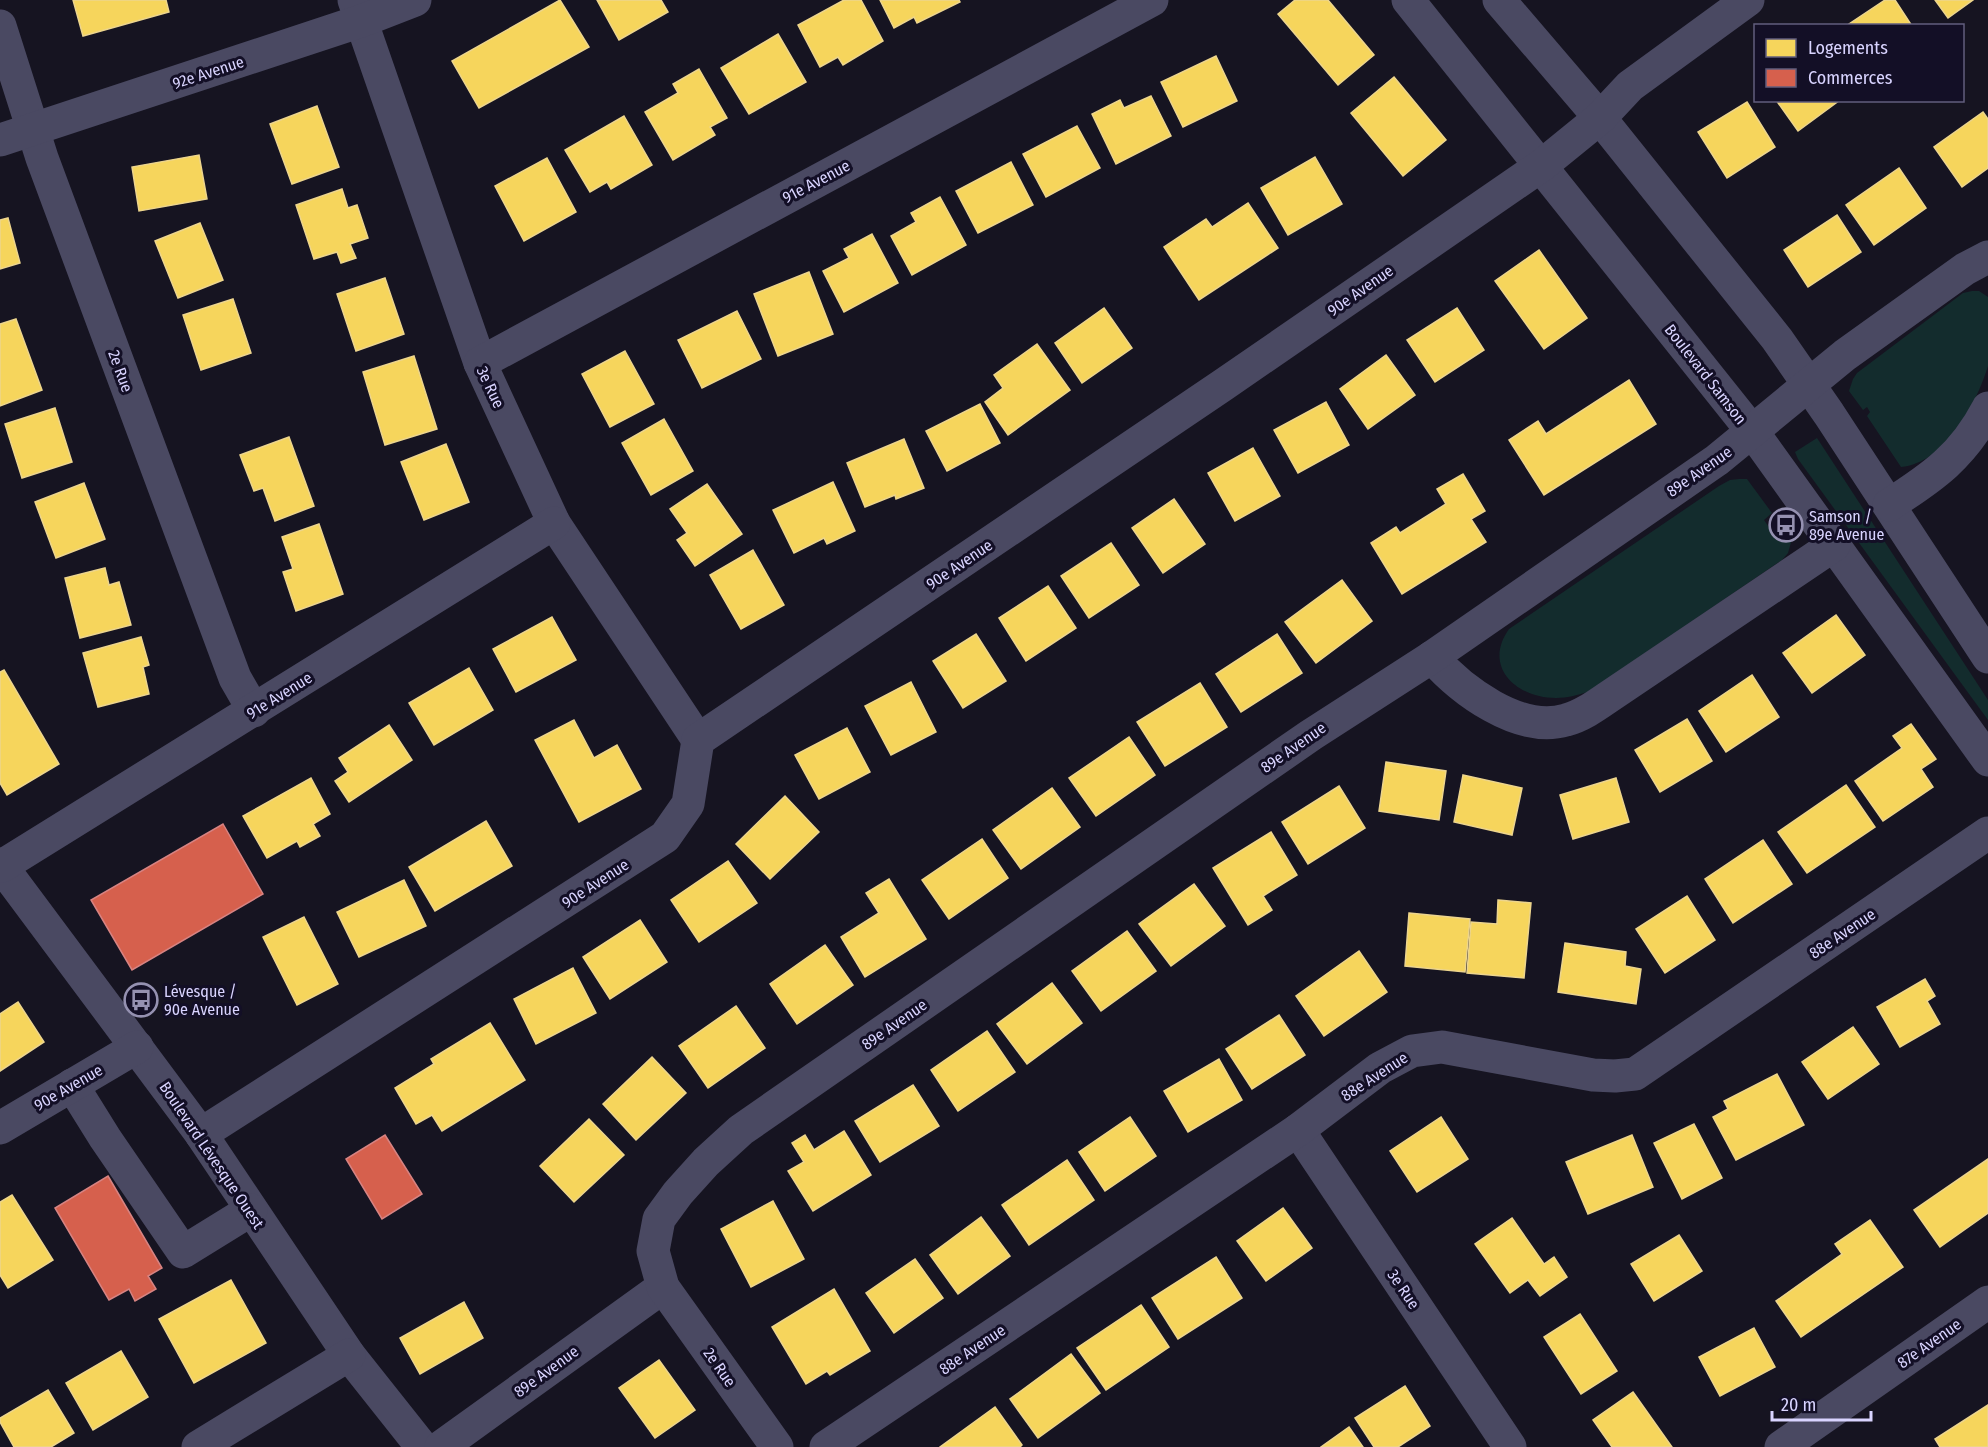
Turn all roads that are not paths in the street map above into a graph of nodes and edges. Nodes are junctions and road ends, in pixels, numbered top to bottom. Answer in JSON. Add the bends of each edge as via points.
{"nodes":[{"id":1,"x":415,"y":0,"type":"edge"},
{"id":2,"x":1152,"y":0,"type":"edge"},
{"id":3,"x":1408,"y":0,"type":"edge"},
{"id":4,"x":1498,"y":0,"type":"edge"},
{"id":5,"x":1749,"y":0,"type":"edge"},
{"id":6,"x":357,"y":11,"type":"edge"},
{"id":7,"x":0,"y":26,"type":"edge"},
{"id":8,"x":1600,"y":118,"type":"junction"},
{"id":9,"x":33,"y":130,"type":"junction"},
{"id":10,"x":0,"y":140,"type":"edge"},
{"id":11,"x":1541,"y":166,"type":"junction"},
{"id":12,"x":1988,"y":257,"type":"edge"},
{"id":13,"x":480,"y":363,"type":"junction"},
{"id":14,"x":1809,"y":385,"type":"junction"},
{"id":15,"x":1988,"y":408,"type":"edge"},
{"id":16,"x":1752,"y":431,"type":"junction"},
{"id":17,"x":1889,"y":505,"type":"junction"},
{"id":18,"x":554,"y":523,"type":"junction"},
{"id":19,"x":1834,"y":545,"type":"junction"},
{"id":20,"x":1432,"y":657,"type":"junction"},
{"id":21,"x":1988,"y":657,"type":"edge"},
{"id":22,"x":254,"y":711,"type":"junction"},
{"id":23,"x":698,"y":740,"type":"junction"},
{"id":24,"x":1988,"y":760,"type":"edge"},
{"id":25,"x":1988,"y":834,"type":"edge"},
{"id":26,"x":1,"y":865,"type":"edge"},
{"id":27,"x":137,"y":1047,"type":"junction"},
{"id":28,"x":72,"y":1085,"type":"junction"},
{"id":29,"x":0,"y":1128,"type":"edge"},
{"id":30,"x":1298,"y":1130,"type":"junction"},
{"id":31,"x":201,"y":1134,"type":"junction"},
{"id":32,"x":252,"y":1210,"type":"junction"},
{"id":33,"x":663,"y":1287,"type":"junction"},
{"id":34,"x":1988,"y":1302,"type":"edge"},
{"id":35,"x":349,"y":1355,"type":"junction"},
{"id":36,"x":198,"y":1447,"type":"edge"},
{"id":37,"x":422,"y":1447,"type":"edge"},
{"id":38,"x":441,"y":1447,"type":"edge"},
{"id":39,"x":777,"y":1447,"type":"edge"},
{"id":40,"x":826,"y":1447,"type":"edge"},
{"id":41,"x":1510,"y":1447,"type":"edge"},
{"id":42,"x":1781,"y":1447,"type":"edge"}],
"edges":[{"from":1,"to":6,"type":"street","name":"92e Avenue"},
{"from":2,"to":13,"type":"street","name":"91e Avenue"},
{"from":3,"to":11,"type":"street","name":"Boulevard Samson"},
{"from":4,"to":8,"type":"street"},
{"from":5,"to":8,"type":"street","name":"90e Avenue","via":[[1630,86]]},
{"from":6,"to":9,"type":"street","name":"92e Avenue"},
{"from":6,"to":13,"type":"street","name":"3e Rue"},
{"from":7,"to":9,"type":"street","name":"2e Rue"},
{"from":8,"to":11,"type":"street","name":"90e Avenue"},
{"from":8,"to":14,"type":"street","via":[[1777,339]]},
{"from":9,"to":10,"type":"street","name":"92e Avenue"},
{"from":9,"to":22,"type":"street","name":"2e Rue","via":[[235,678]]},
{"from":11,"to":16,"type":"street","name":"Boulevard Samson"},
{"from":11,"to":23,"type":"street","name":"90e Avenue"},
{"from":12,"to":14,"type":"street","name":"89e Avenue","via":[[1965,268]]},
{"from":13,"to":18,"type":"street","name":"3e Rue"},
{"from":14,"to":16,"type":"street","name":"89e Avenue"},
{"from":14,"to":17,"type":"street"},
{"from":15,"to":17,"type":"street","via":[[1970,438],[1948,463]]},
{"from":16,"to":19,"type":"street","name":"Boulevard Samson"},
{"from":16,"to":20,"type":"street","name":"89e Avenue","via":[[1717,460]]},
{"from":17,"to":21,"type":"street"},
{"from":18,"to":22,"type":"street","name":"91e Avenue"},
{"from":18,"to":23,"type":"street","name":"3e Rue"},
{"from":19,"to":20,"type":"street","via":[[1592,708],[1564,721],[1549,723],[1509,714],[1470,692]]},
{"from":19,"to":24,"type":"street","name":"Boulevard Samson"},
{"from":20,"to":33,"type":"street","name":"89e Avenue","via":[[1349,709],[741,1130],[706,1162],[658,1219],[653,1251]]},
{"from":22,"to":26,"type":"street","name":"91e Avenue"},
{"from":23,"to":31,"type":"street","name":"90e Avenue","via":[[688,804],[665,837]]},
{"from":25,"to":30,"type":"street","name":"88e Avenue","via":[[1635,1074],[1593,1075],[1442,1047],[1412,1051],[1380,1068]]},
{"from":26,"to":27,"type":"street","name":"Boulevard Lévesque Ouest"},
{"from":27,"to":28,"type":"street","name":"90e Avenue"},
{"from":27,"to":31,"type":"street","name":"Boulevard Lévesque Ouest"},
{"from":28,"to":29,"type":"street","name":"90e Avenue"},
{"from":28,"to":32,"type":"street","via":[[183,1252]]},
{"from":30,"to":40,"type":"street","name":"88e Avenue"},
{"from":30,"to":41,"type":"street","name":"3e Rue"},
{"from":31,"to":32,"type":"street","name":"Boulevard Lévesque Ouest"},
{"from":32,"to":35,"type":"street","name":"Boulevard Lévesque Ouest"},
{"from":33,"to":38,"type":"street","name":"89e Avenue"},
{"from":33,"to":39,"type":"street","name":"2e Rue"},
{"from":34,"to":42,"type":"street","name":"87e Avenue"},
{"from":35,"to":36,"type":"street"},
{"from":35,"to":37,"type":"street","name":"Boulevard Lévesque Ouest"}]}
